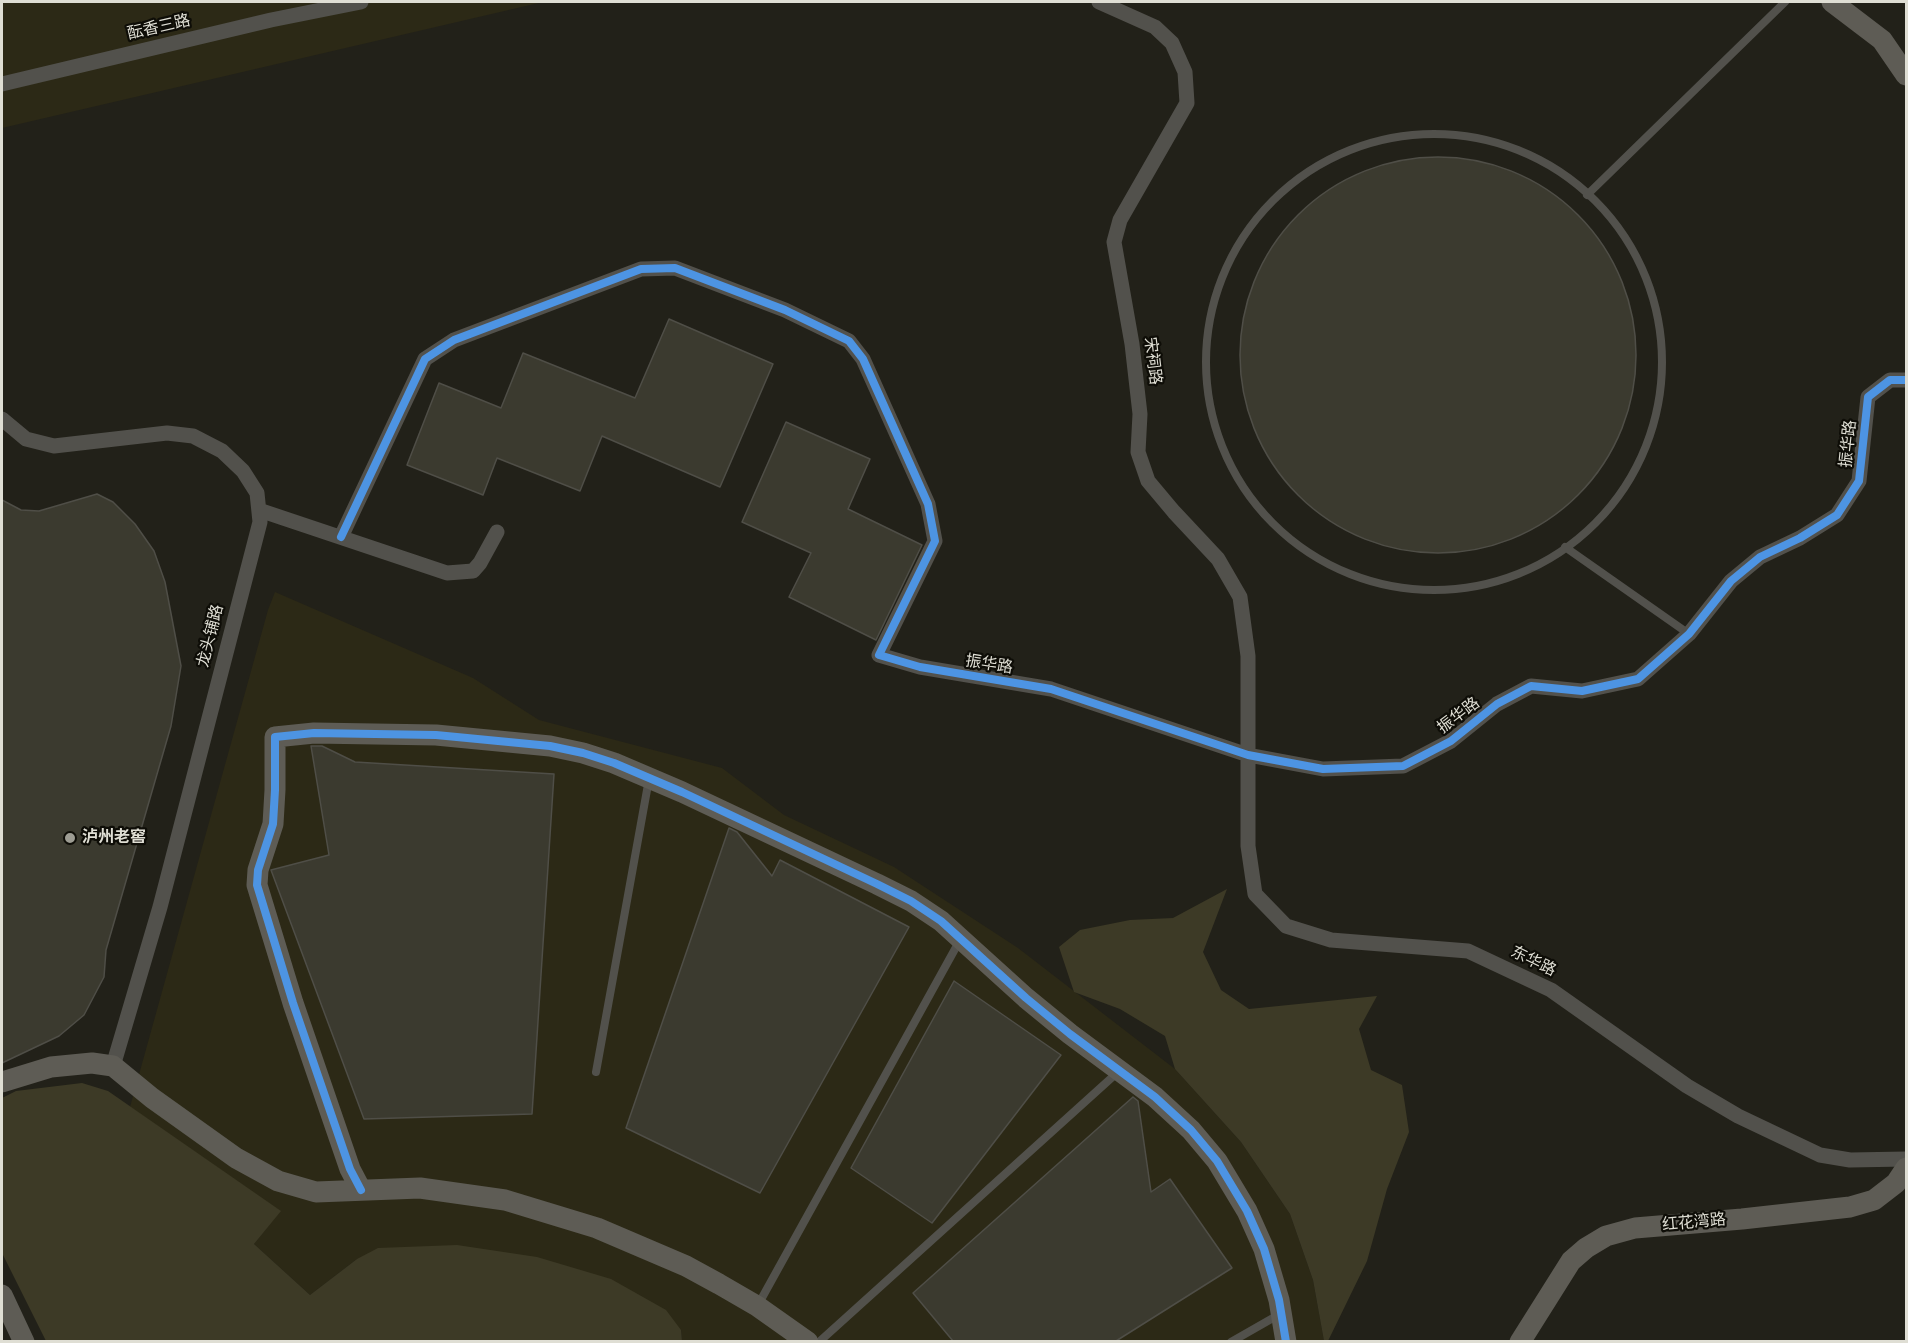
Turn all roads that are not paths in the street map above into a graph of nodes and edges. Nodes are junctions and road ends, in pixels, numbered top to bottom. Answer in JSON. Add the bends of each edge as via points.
{"nodes":[{"id":1,"x":361,"y":2,"type":"edge"},
{"id":2,"x":1099,"y":2,"type":"edge"},
{"id":3,"x":1785,"y":2,"type":"edge"},
{"id":4,"x":1832,"y":2,"type":"edge"},
{"id":5,"x":1906,"y":75,"type":"edge"},
{"id":6,"x":2,"y":84,"type":"edge"},
{"id":7,"x":1587,"y":195,"type":"junction"},
{"id":8,"x":1906,"y":380,"type":"edge"},
{"id":9,"x":2,"y":419,"type":"edge"},
{"id":10,"x":259,"y":510,"type":"junction"},
{"id":11,"x":497,"y":532,"type":"dead end"},
{"id":12,"x":341,"y":537,"type":"junction"},
{"id":13,"x":1565,"y":548,"type":"junction"},
{"id":14,"x":1689,"y":634,"type":"junction"},
{"id":15,"x":1248,"y":755,"type":"junction"},
{"id":16,"x":649,"y":778,"type":"junction"},
{"id":17,"x":961,"y":939,"type":"junction"},
{"id":18,"x":113,"y":1066,"type":"junction"},
{"id":19,"x":1119,"y":1071,"type":"junction"},
{"id":20,"x":596,"y":1072,"type":"dead end"},
{"id":21,"x":2,"y":1082,"type":"edge"},
{"id":22,"x":1906,"y":1159,"type":"edge"},
{"id":23,"x":1906,"y":1168,"type":"edge"},
{"id":24,"x":361,"y":1190,"type":"junction"},
{"id":25,"x":2,"y":1295,"type":"edge"},
{"id":26,"x":757,"y":1306,"type":"junction"},
{"id":27,"x":1281,"y":1313,"type":"junction"},
{"id":28,"x":24,"y":1341,"type":"edge"},
{"id":29,"x":808,"y":1341,"type":"edge"},
{"id":30,"x":819,"y":1341,"type":"edge"},
{"id":31,"x":1231,"y":1341,"type":"edge"},
{"id":32,"x":1286,"y":1341,"type":"edge"},
{"id":33,"x":1520,"y":1341,"type":"edge"}],
"edges":[{"from":1,"to":6,"type":"street","name":"酝香三路"},
{"from":2,"to":15,"type":"street","name":"宋祠路","via":[[1155,27],[1172,43],[1185,72],[1187,103],[1120,220],[1114,242],[1132,344],[1140,414],[1138,452],[1148,481],[1218,559],[1240,597],[1248,656]]},
{"from":3,"to":7,"type":"lane"},
{"from":4,"to":5,"type":"street","via":[[1882,40]]},
{"from":7,"to":13,"type":"lane","via":[[1624,232],[1657,304],[1664,384],[1643,461],[1597,525]]},
{"from":7,"to":13,"type":"lane","via":[[1568,175],[1496,141],[1416,132],[1346,149],[1284,186],[1237,241],[1209,308],[1204,380],[1221,450],[1259,512],[1314,558],[1382,586],[1454,591],[1531,571]]},
{"from":8,"to":14,"type":"street","name":"振华路","via":[[1890,380],[1868,397],[1859,481],[1837,515],[1760,557],[1731,581]]},
{"from":9,"to":10,"type":"street","name":"龙头铺路","via":[[26,439],[54,446],[167,433],[193,436],[222,451],[243,471],[257,493]]},
{"from":10,"to":12,"type":"street"},
{"from":10,"to":18,"type":"street","name":"龙头铺路","via":[[254,549],[160,906]]},
{"from":11,"to":12,"type":"street","via":[[473,572],[447,573]]},
{"from":12,"to":15,"type":"street","name":"振华路","via":[[425,359],[454,340],[641,269],[675,268],[785,310],[849,341],[863,359],[928,504],[935,541],[879,655],[920,667],[1051,689]]},
{"from":13,"to":14,"type":"lane"},
{"from":14,"to":15,"type":"street","name":"振华路","via":[[1638,679],[1582,691],[1531,686],[1497,704],[1451,741],[1403,766],[1323,769]]},
{"from":15,"to":22,"type":"street","name":"东华路","via":[[1248,846],[1255,894],[1286,927],[1331,940],[1468,951],[1551,990],[1687,1086],[1738,1116],[1820,1155],[1850,1160]]},
{"from":16,"to":17,"type":"street","via":[[911,901]]},
{"from":16,"to":20,"type":"lane"},
{"from":16,"to":24,"type":"street","via":[[583,753],[550,746],[436,735],[314,733],[275,737],[273,824],[257,885],[293,1003],[350,1169]]},
{"from":17,"to":19,"type":"street","via":[[1026,998]]},
{"from":17,"to":26,"type":"lane"},
{"from":18,"to":21,"type":"street","via":[[51,1067]]},
{"from":18,"to":24,"type":"street","via":[[236,1158],[278,1181],[316,1192]]},
{"from":19,"to":27,"type":"street","via":[[1155,1097],[1217,1161],[1264,1249]]},
{"from":19,"to":30,"type":"lane"},
{"from":23,"to":33,"type":"street","name":"红花湾路","via":[[1896,1183],[1874,1200],[1850,1207],[1635,1228],[1606,1236],[1571,1261]]},
{"from":24,"to":26,"type":"street","via":[[420,1188],[505,1200],[597,1228],[686,1266]]},
{"from":25,"to":28,"type":"street"},
{"from":26,"to":29,"type":"street"},
{"from":27,"to":31,"type":"lane"},
{"from":27,"to":32,"type":"street"}]}
